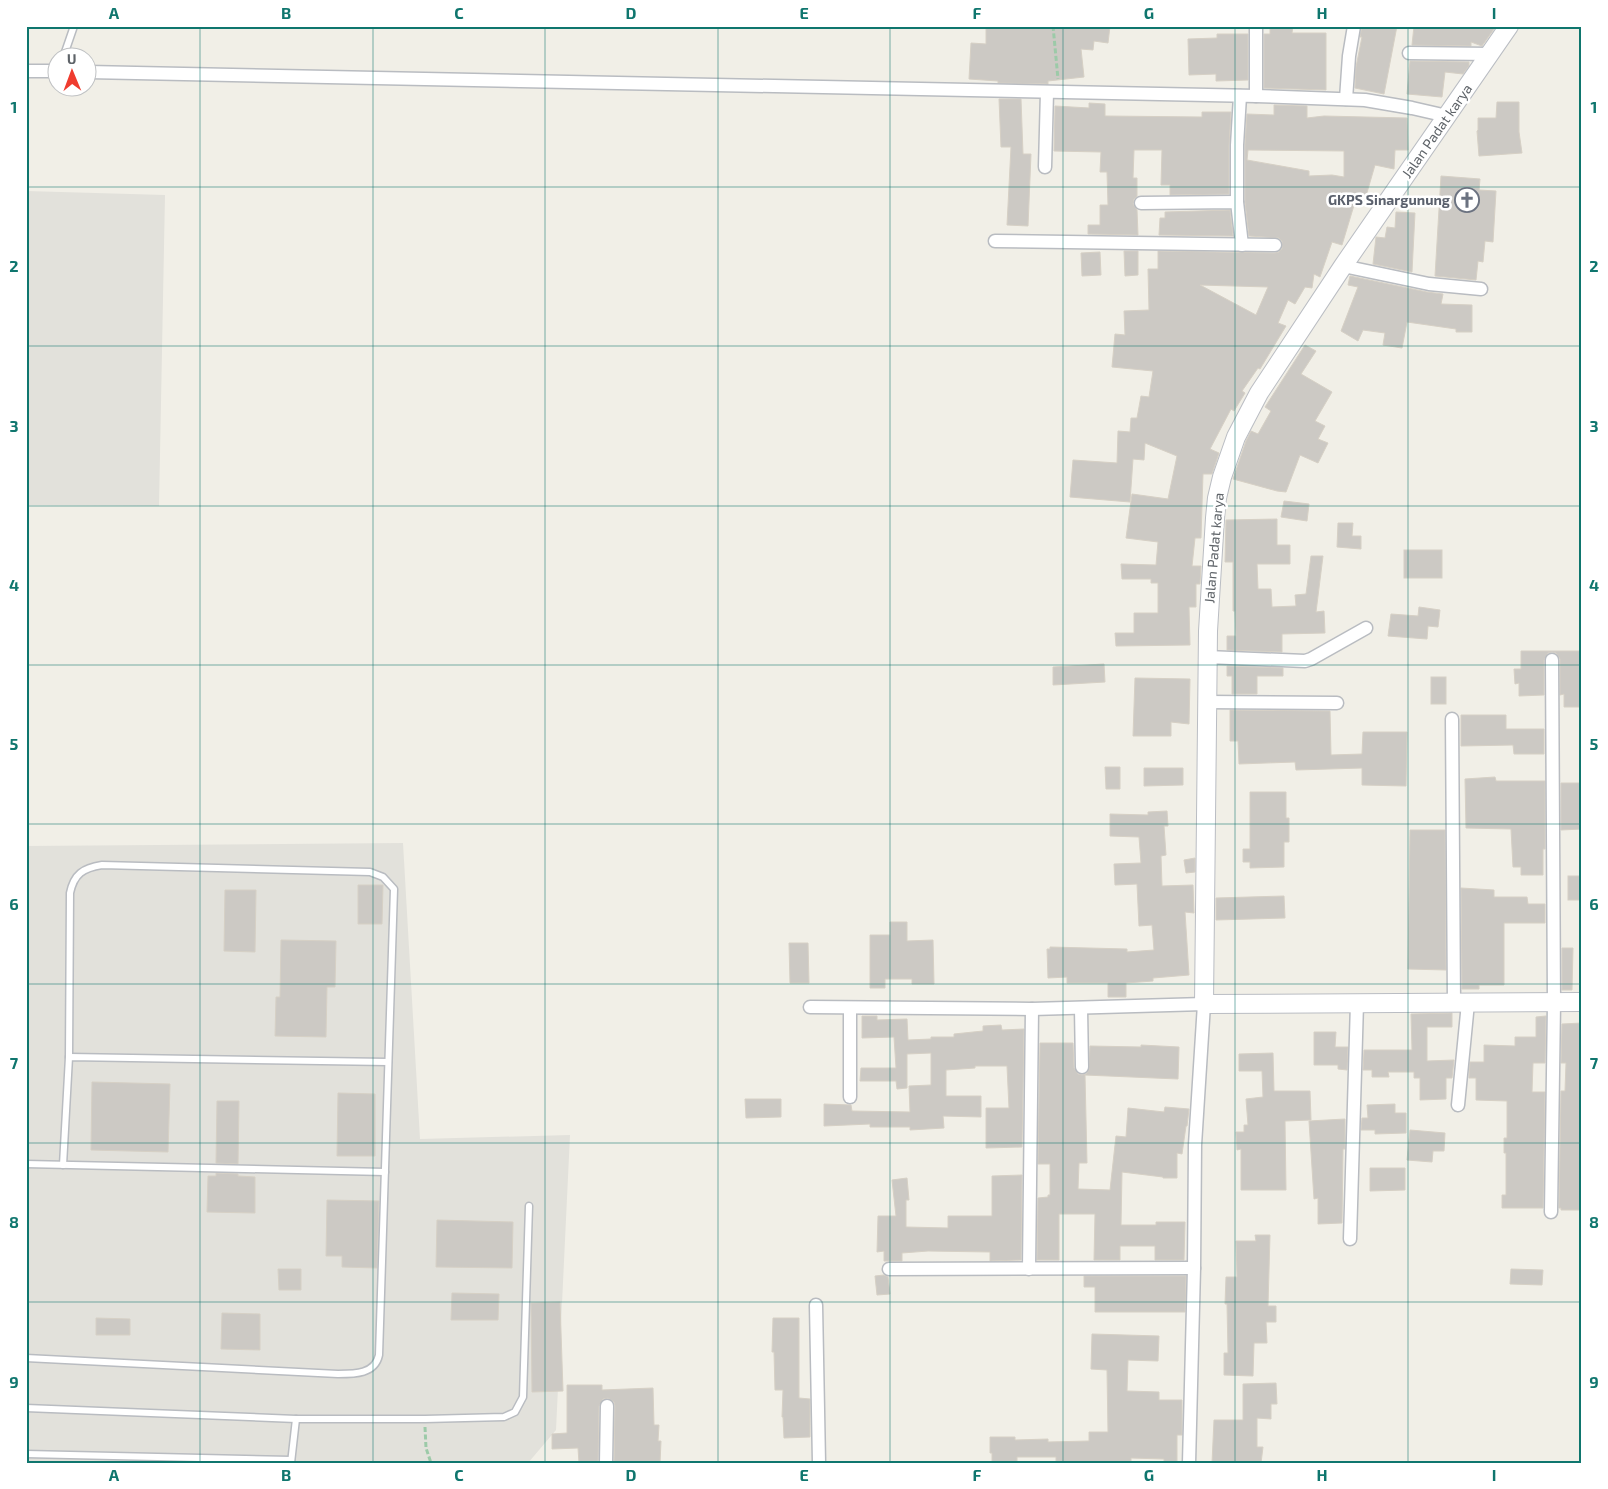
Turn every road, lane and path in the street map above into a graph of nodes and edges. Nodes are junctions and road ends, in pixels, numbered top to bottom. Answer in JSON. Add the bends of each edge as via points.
{"nodes":[{"id":1,"x":74,"y":26,"type":"edge"},
{"id":2,"x":1053,"y":26,"type":"edge"},
{"id":3,"x":1256,"y":26,"type":"edge"},
{"id":4,"x":1354,"y":26,"type":"edge"},
{"id":5,"x":1509,"y":26,"type":"edge"},
{"id":6,"x":66,"y":48,"type":"edge"},
{"id":7,"x":1409,"y":53,"type":"dead end"},
{"id":8,"x":1490,"y":54,"type":"junction"},
{"id":9,"x":26,"y":71,"type":"edge"},
{"id":10,"x":48,"y":72,"type":"edge"},
{"id":11,"x":98,"y":72,"type":"edge"},
{"id":12,"x":1053,"y":92,"type":"junction"},
{"id":13,"x":1240,"y":96,"type":"junction"},
{"id":14,"x":1256,"y":96,"type":"junction"},
{"id":15,"x":1346,"y":99,"type":"junction"},
{"id":16,"x":1447,"y":116,"type":"junction"},
{"id":17,"x":1045,"y":167,"type":"dead end"},
{"id":18,"x":1237,"y":202,"type":"junction"},
{"id":19,"x":1141,"y":203,"type":"dead end"},
{"id":20,"x":995,"y":241,"type":"dead end"},
{"id":21,"x":1242,"y":245,"type":"junction"},
{"id":22,"x":1275,"y":245,"type":"dead end"},
{"id":23,"x":1343,"y":266,"type":"junction"},
{"id":24,"x":1481,"y":289,"type":"dead end"},
{"id":25,"x":1366,"y":628,"type":"dead end"},
{"id":26,"x":1207,"y":657,"type":"junction"},
{"id":27,"x":1552,"y":660,"type":"dead end"},
{"id":28,"x":1206,"y":702,"type":"junction"},
{"id":29,"x":1337,"y":704,"type":"dead end"},
{"id":30,"x":1452,"y":719,"type":"dead end"},
{"id":31,"x":1461,"y":1002,"type":"junction"},
{"id":32,"x":1582,"y":1002,"type":"edge"},
{"id":33,"x":1357,"y":1003,"type":"junction"},
{"id":34,"x":1554,"y":1003,"type":"junction"},
{"id":35,"x":1204,"y":1004,"type":"junction"},
{"id":36,"x":810,"y":1007,"type":"dead end"},
{"id":37,"x":850,"y":1008,"type":"junction"},
{"id":38,"x":1082,"y":1008,"type":"junction"},
{"id":39,"x":1032,"y":1009,"type":"junction"},
{"id":40,"x":68,"y":1057,"type":"junction"},
{"id":41,"x":388,"y":1062,"type":"junction"},
{"id":42,"x":1082,"y":1067,"type":"dead end"},
{"id":43,"x":850,"y":1097,"type":"dead end"},
{"id":44,"x":1458,"y":1106,"type":"dead end"},
{"id":45,"x":26,"y":1164,"type":"edge"},
{"id":46,"x":63,"y":1165,"type":"junction"},
{"id":47,"x":385,"y":1172,"type":"junction"},
{"id":48,"x":529,"y":1206,"type":"dead end"},
{"id":49,"x":1551,"y":1212,"type":"dead end"},
{"id":50,"x":1350,"y":1239,"type":"dead end"},
{"id":51,"x":889,"y":1268,"type":"dead end"},
{"id":52,"x":1194,"y":1268,"type":"junction"},
{"id":53,"x":1029,"y":1269,"type":"junction"},
{"id":54,"x":816,"y":1305,"type":"dead end"},
{"id":55,"x":26,"y":1358,"type":"edge"},
{"id":56,"x":607,"y":1406,"type":"dead end"},
{"id":57,"x":26,"y":1408,"type":"edge"},
{"id":58,"x":296,"y":1419,"type":"junction"},
{"id":59,"x":426,"y":1438,"type":"dead end"},
{"id":60,"x":26,"y":1454,"type":"edge"},
{"id":61,"x":291,"y":1461,"type":"edge"},
{"id":62,"x":431,"y":1463,"type":"edge"},
{"id":63,"x":606,"y":1463,"type":"edge"},
{"id":64,"x":819,"y":1463,"type":"edge"},
{"id":65,"x":1189,"y":1463,"type":"edge"}],
"edges":[{"from":1,"to":6,"type":"lane"},
{"from":2,"to":12,"type":"path"},
{"from":3,"to":14,"type":"street"},
{"from":4,"to":15,"type":"street"},
{"from":5,"to":8,"type":"main road","name":"Jalan Padat karya"},
{"from":7,"to":8,"type":"street"},
{"from":8,"to":16,"type":"main road","name":"Jalan Padat karya"},
{"from":9,"to":10,"type":"street"},
{"from":11,"to":12,"type":"street"},
{"from":12,"to":13,"type":"street"},
{"from":12,"to":17,"type":"street"},
{"from":13,"to":14,"type":"street"},
{"from":13,"to":18,"type":"street"},
{"from":14,"to":15,"type":"street"},
{"from":15,"to":16,"type":"street"},
{"from":16,"to":23,"type":"main road","name":"Jalan Padat karya"},
{"from":18,"to":19,"type":"street"},
{"from":18,"to":21,"type":"street"},
{"from":20,"to":21,"type":"street"},
{"from":21,"to":22,"type":"street"},
{"from":23,"to":24,"type":"street","via":[[1429,284]]},
{"from":23,"to":26,"type":"main road","name":"Jalan Padat karya","via":[[1260,393],[1228,458],[1217,498]]},
{"from":25,"to":26,"type":"street","via":[[1305,661]]},
{"from":26,"to":28,"type":"main road","name":"Jalan Padat karya"},
{"from":27,"to":34,"type":"street"},
{"from":28,"to":29,"type":"street"},
{"from":28,"to":35,"type":"main road","name":"Jalan Padat karya"},
{"from":30,"to":31,"type":"street"},
{"from":31,"to":33,"type":"main road"},
{"from":31,"to":34,"type":"main road"},
{"from":31,"to":44,"type":"street"},
{"from":32,"to":34,"type":"main road"},
{"from":33,"to":35,"type":"main road"},
{"from":33,"to":50,"type":"street"},
{"from":34,"to":49,"type":"street"},
{"from":35,"to":38,"type":"street"},
{"from":35,"to":52,"type":"street","via":[[1195,1145]]},
{"from":36,"to":37,"type":"street"},
{"from":37,"to":39,"type":"street"},
{"from":37,"to":43,"type":"street"},
{"from":38,"to":39,"type":"street"},
{"from":38,"to":42,"type":"street"},
{"from":39,"to":53,"type":"street"},
{"from":40,"to":41,"type":"lane"},
{"from":40,"to":41,"type":"lane","via":[[72,881],[78,874],[102,866],[370,872],[383,877],[394,889]]},
{"from":40,"to":46,"type":"lane"},
{"from":41,"to":47,"type":"lane"},
{"from":45,"to":46,"type":"lane"},
{"from":46,"to":47,"type":"lane"},
{"from":47,"to":55,"type":"lane","via":[[379,1355],[378,1361],[368,1371],[338,1374]]},
{"from":48,"to":58,"type":"lane","via":[[523,1397],[515,1412],[504,1418]]},
{"from":51,"to":53,"type":"street"},
{"from":52,"to":53,"type":"street"},
{"from":52,"to":65,"type":"street"},
{"from":54,"to":64,"type":"street"},
{"from":56,"to":63,"type":"street"},
{"from":57,"to":58,"type":"lane"},
{"from":58,"to":61,"type":"lane"},
{"from":59,"to":62,"type":"path"},
{"from":60,"to":61,"type":"lane"}]}
